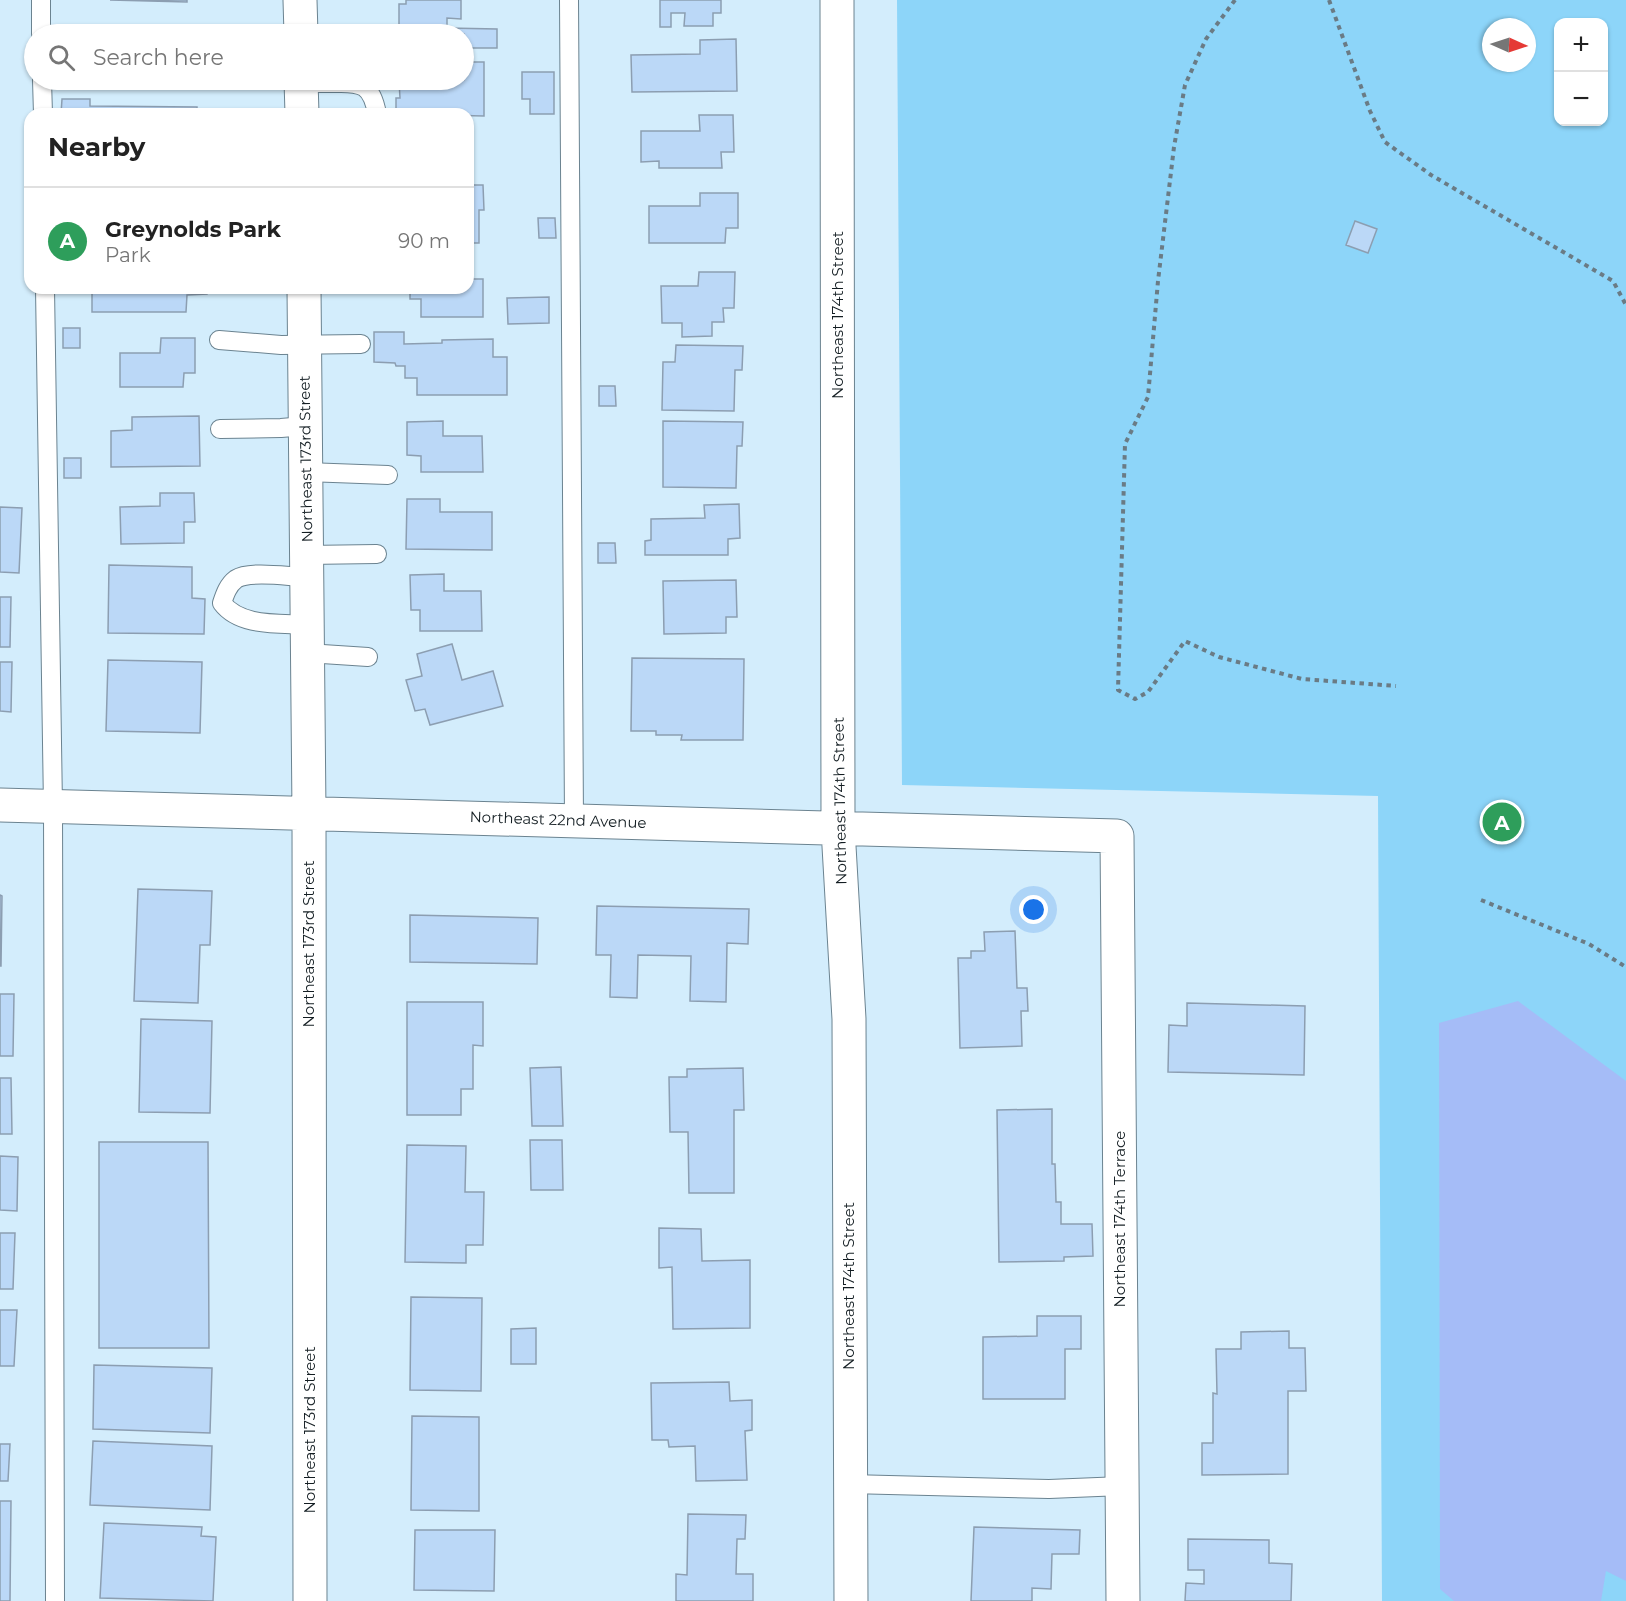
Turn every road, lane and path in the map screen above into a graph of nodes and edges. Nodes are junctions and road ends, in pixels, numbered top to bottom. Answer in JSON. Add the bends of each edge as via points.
{"nodes":[{"id":1,"x":41,"y":0,"type":"edge"},
{"id":2,"x":300,"y":0,"type":"edge"},
{"id":3,"x":569,"y":0,"type":"edge"},
{"id":4,"x":837,"y":0,"type":"edge"},
{"id":5,"x":1235,"y":0,"type":"edge"},
{"id":6,"x":1329,"y":0,"type":"edge"},
{"id":7,"x":41,"y":24,"type":"edge"},
{"id":8,"x":301,"y":24,"type":"edge"},
{"id":9,"x":42,"y":90,"type":"edge"},
{"id":10,"x":367,"y":90,"type":"edge"},
{"id":11,"x":43,"y":108,"type":"edge"},
{"id":12,"x":376,"y":108,"type":"edge"},
{"id":13,"x":45,"y":294,"type":"edge"},
{"id":14,"x":304,"y":294,"type":"edge"},
{"id":15,"x":1626,"y":305,"type":"edge"},
{"id":16,"x":219,"y":340,"type":"dead end"},
{"id":17,"x":361,"y":344,"type":"dead end"},
{"id":18,"x":304,"y":345,"type":"junction"},
{"id":19,"x":305,"y":426,"type":"junction"},
{"id":20,"x":219,"y":429,"type":"dead end"},
{"id":21,"x":306,"y":472,"type":"junction"},
{"id":22,"x":388,"y":475,"type":"dead end"},
{"id":23,"x":377,"y":554,"type":"dead end"},
{"id":24,"x":307,"y":566,"type":"junction"},
{"id":25,"x":307,"y":639,"type":"junction"},
{"id":26,"x":368,"y":657,"type":"dead end"},
{"id":27,"x":1396,"y":686,"type":"dead end"},
{"id":28,"x":0,"y":805,"type":"edge"},
{"id":29,"x":53,"y":807,"type":"junction"},
{"id":30,"x":309,"y":813,"type":"junction"},
{"id":31,"x":574,"y":820,"type":"junction"},
{"id":32,"x":838,"y":829,"type":"junction"},
{"id":33,"x":1117,"y":836,"type":"joint"},
{"id":34,"x":1481,"y":900,"type":"dead end"},
{"id":35,"x":1626,"y":967,"type":"edge"},
{"id":36,"x":849,"y":1484,"type":"junction"},
{"id":37,"x":1122,"y":1486,"type":"junction"},
{"id":38,"x":55,"y":1601,"type":"edge"},
{"id":39,"x":310,"y":1601,"type":"edge"},
{"id":40,"x":851,"y":1601,"type":"edge"},
{"id":41,"x":1123,"y":1601,"type":"edge"}],
"edges":[{"from":1,"to":7,"type":"lane"},
{"from":2,"to":8,"type":"street"},
{"from":3,"to":31,"type":"lane"},
{"from":4,"to":32,"type":"street","name":"Northeast 174th Street"},
{"from":5,"to":27,"type":"path","via":[[1206,39],[1185,85],[1174,147],[1148,397],[1125,444],[1118,690],[1135,699],[1148,692],[1185,641],[1219,657],[1302,679]]},
{"from":6,"to":15,"type":"path","via":[[1385,142],[1431,176],[1613,281]]},
{"from":9,"to":11,"type":"lane"},
{"from":10,"to":12,"type":"lane"},
{"from":13,"to":29,"type":"lane"},
{"from":14,"to":18,"type":"street","name":"Northeast 173rd Street"},
{"from":16,"to":18,"type":"lane"},
{"from":17,"to":18,"type":"lane"},
{"from":18,"to":19,"type":"street","name":"Northeast 173rd Street"},
{"from":19,"to":20,"type":"lane"},
{"from":19,"to":21,"type":"street","name":"Northeast 173rd Street"},
{"from":21,"to":22,"type":"lane"},
{"from":21,"to":24,"type":"street","name":"Northeast 173rd Street"},
{"from":23,"to":24,"type":"lane"},
{"from":24,"to":25,"type":"street","name":"Northeast 173rd Street"},
{"from":24,"to":25,"type":"lane","via":[[237,578],[222,603],[230,613]]},
{"from":25,"to":26,"type":"lane"},
{"from":25,"to":30,"type":"street","name":"Northeast 173rd Street"},
{"from":28,"to":29,"type":"street","name":"Northeast 22nd Avenue"},
{"from":29,"to":30,"type":"street","name":"Northeast 22nd Avenue"},
{"from":29,"to":38,"type":"lane"},
{"from":30,"to":31,"type":"street","name":"Northeast 22nd Avenue"},
{"from":30,"to":39,"type":"street","name":"Northeast 173rd Street"},
{"from":31,"to":32,"type":"street","name":"Northeast 22nd Avenue"},
{"from":32,"to":33,"type":"street","name":"Northeast 22nd Avenue"},
{"from":32,"to":36,"type":"street","name":"Northeast 174th Street","via":[[849,1019]]},
{"from":33,"to":37,"type":"street","name":"Northeast 174th Terrace"},
{"from":34,"to":35,"type":"path","via":[[1589,944]]},
{"from":36,"to":37,"type":"lane","via":[[1049,1489]]},
{"from":36,"to":40,"type":"street","name":"Northeast 174th Street"},
{"from":37,"to":41,"type":"street","name":"Northeast 174th Terrace"}]}
